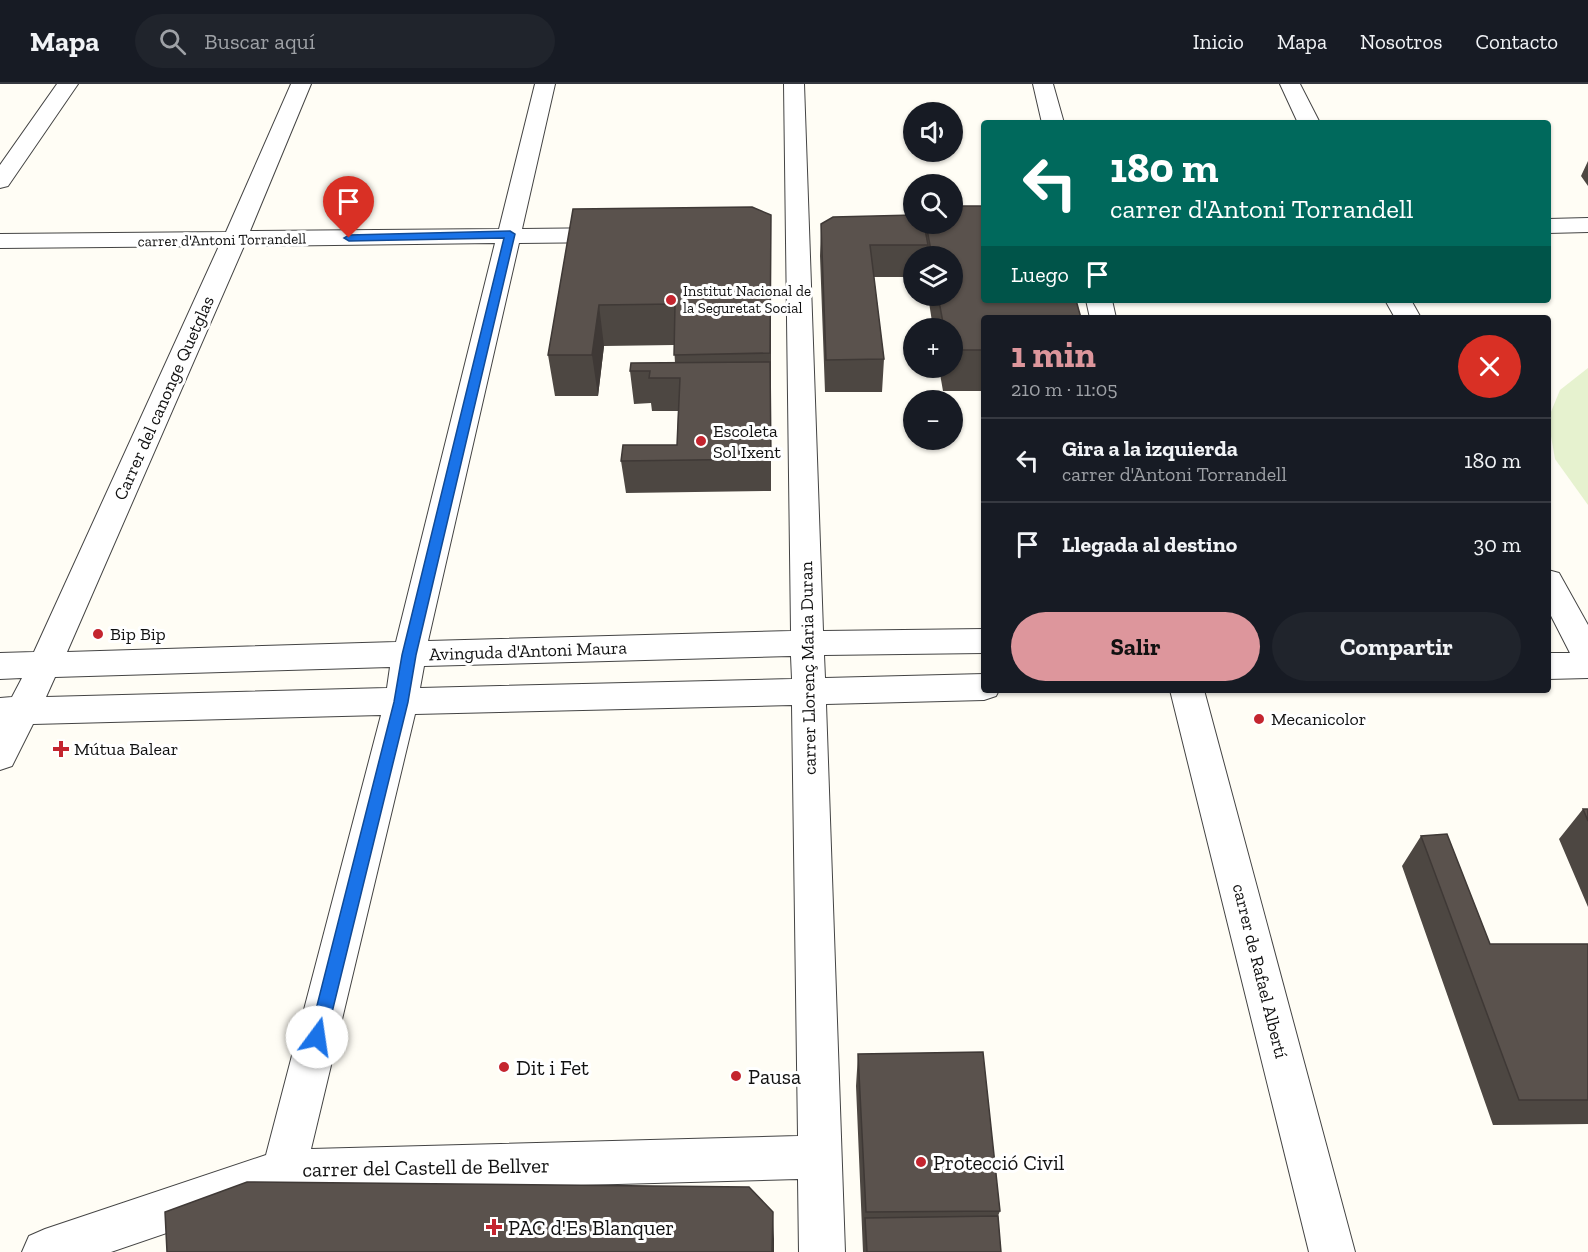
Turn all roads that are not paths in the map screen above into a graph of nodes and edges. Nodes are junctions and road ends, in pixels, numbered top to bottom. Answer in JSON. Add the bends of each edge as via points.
{"nodes":[{"id":1,"x":68,"y":84,"type":"edge"},
{"id":2,"x":301,"y":84,"type":"edge"},
{"id":3,"x":545,"y":84,"type":"edge"},
{"id":4,"x":794,"y":84,"type":"edge"},
{"id":5,"x":1042,"y":84,"type":"edge"},
{"id":6,"x":1290,"y":84,"type":"edge"},
{"id":7,"x":1052,"y":120,"type":"edge"},
{"id":8,"x":1308,"y":120,"type":"edge"},
{"id":9,"x":0,"y":181,"type":"edge"},
{"id":10,"x":1588,"y":225,"type":"edge"},
{"id":11,"x":1551,"y":226,"type":"edge"},
{"id":12,"x":510,"y":234,"type":"junction"},
{"id":13,"x":630,"y":235,"type":"edge"},
{"id":14,"x":234,"y":240,"type":"junction"},
{"id":15,"x":0,"y":241,"type":"edge"},
{"id":16,"x":1551,"y":587,"type":"edge"},
{"id":17,"x":1575,"y":639,"type":"edge"},
{"id":18,"x":981,"y":641,"type":"edge"},
{"id":19,"x":807,"y":643,"type":"junction"},
{"id":20,"x":409,"y":655,"type":"junction"},
{"id":21,"x":45,"y":664,"type":"junction"},
{"id":22,"x":1588,"y":665,"type":"edge"},
{"id":23,"x":0,"y":666,"type":"edge"},
{"id":24,"x":1551,"y":666,"type":"edge"},
{"id":25,"x":981,"y":687,"type":"edge"},
{"id":26,"x":809,"y":693,"type":"junction"},
{"id":27,"x":1188,"y":693,"type":"edge"},
{"id":28,"x":401,"y":702,"type":"junction"},
{"id":29,"x":11,"y":711,"type":"edge"},
{"id":30,"x":0,"y":756,"type":"edge"},
{"id":31,"x":820,"y":1157,"type":"junction"},
{"id":32,"x":284,"y":1171,"type":"junction"},
{"id":33,"x":45,"y":1252,"type":"edge"},
{"id":34,"x":822,"y":1252,"type":"edge"},
{"id":35,"x":1332,"y":1252,"type":"edge"}],
"edges":[{"from":1,"to":9,"type":"street"},
{"from":2,"to":14,"type":"street","name":"Carrer del canonge Quetglas"},
{"from":3,"to":12,"type":"street"},
{"from":4,"to":19,"type":"street","name":"carrer Llorenç Maria Duran"},
{"from":5,"to":7,"type":"street"},
{"from":6,"to":8,"type":"street"},
{"from":10,"to":11,"type":"street"},
{"from":12,"to":13,"type":"street","name":"carrer d'Antoni Torrandell"},
{"from":12,"to":14,"type":"street","name":"carrer d'Antoni Torrandell"},
{"from":12,"to":20,"type":"street"},
{"from":14,"to":15,"type":"street","name":"carrer d'Antoni Torrandell"},
{"from":14,"to":21,"type":"street","name":"Carrer del canonge Quetglas"},
{"from":16,"to":17,"type":"street"},
{"from":18,"to":19,"type":"street","name":"Avinguda d'Antoni Maura"},
{"from":19,"to":20,"type":"street","name":"Avinguda d'Antoni Maura"},
{"from":19,"to":26,"type":"street","name":"carrer Llorenç Maria Duran"},
{"from":20,"to":21,"type":"street","name":"Avinguda d'Antoni Maura"},
{"from":20,"to":28,"type":"street"},
{"from":21,"to":23,"type":"street","name":"Avinguda d'Antoni Maura"},
{"from":21,"to":29,"type":"street","name":"Carrer del canonge Quetglas"},
{"from":22,"to":24,"type":"street"},
{"from":25,"to":26,"type":"street"},
{"from":26,"to":28,"type":"street"},
{"from":26,"to":31,"type":"street","name":"carrer Llorenç Maria Duran"},
{"from":27,"to":35,"type":"street","name":"carrer de Rafael Albertí"},
{"from":28,"to":29,"type":"street"},
{"from":28,"to":32,"type":"street"},
{"from":29,"to":30,"type":"street"},
{"from":31,"to":32,"type":"street","name":"carrer del Castell de Bellver"},
{"from":31,"to":34,"type":"street","name":"carrer Llorenç Maria Duran"},
{"from":32,"to":33,"type":"street","name":"carrer del Castell de Bellver"}]}
